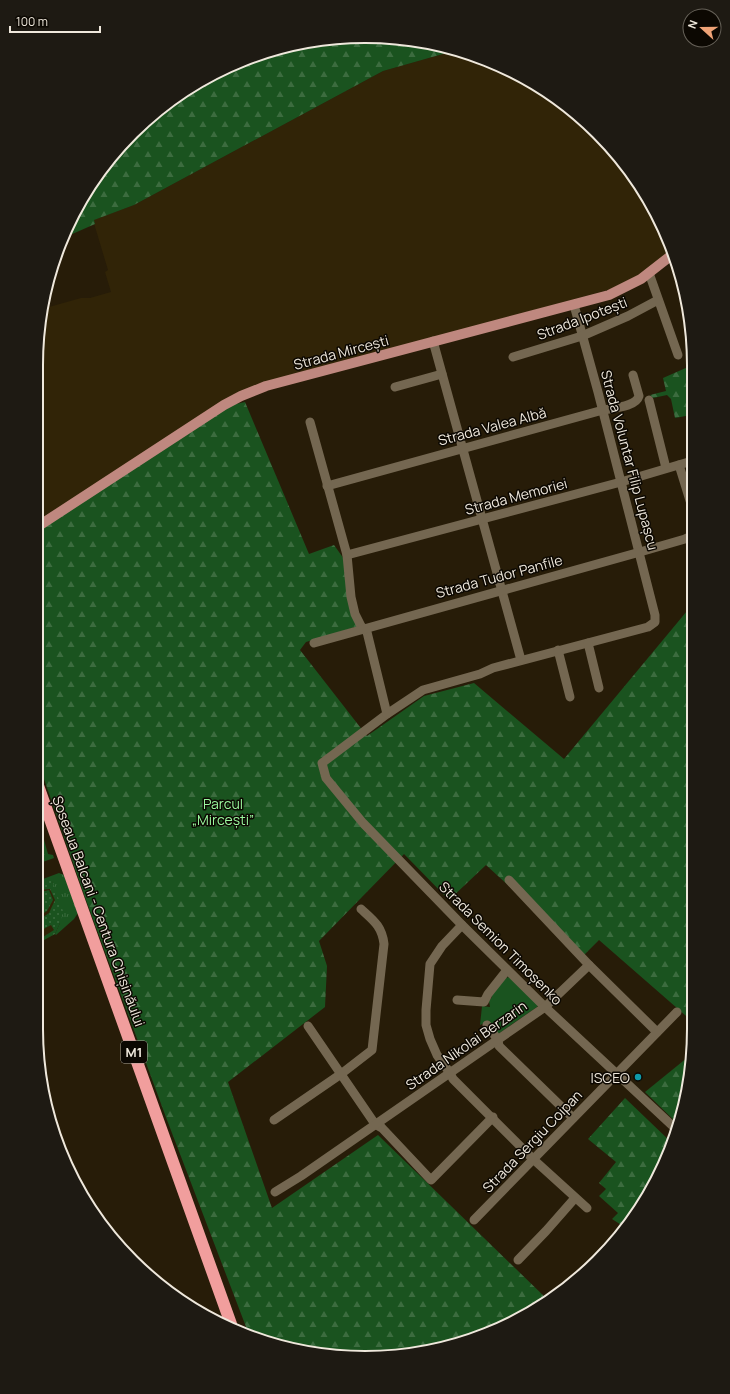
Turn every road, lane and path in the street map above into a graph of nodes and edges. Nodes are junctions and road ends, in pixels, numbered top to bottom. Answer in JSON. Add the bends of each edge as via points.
{"nodes":[{"id":1,"x":669,"y":258,"type":"edge"},
{"id":2,"x":649,"y":273,"type":"junction"},
{"id":3,"x":658,"y":300,"type":"junction"},
{"id":4,"x":574,"y":304,"type":"junction"},
{"id":5,"x":582,"y":336,"type":"junction"},
{"id":6,"x":433,"y":341,"type":"junction"},
{"id":7,"x":678,"y":355,"type":"dead end"},
{"id":8,"x":513,"y":357,"type":"dead end"},
{"id":9,"x":442,"y":374,"type":"junction"},
{"id":10,"x":633,"y":375,"type":"dead end"},
{"id":11,"x":395,"y":387,"type":"dead end"},
{"id":12,"x":650,"y":400,"type":"dead end"},
{"id":13,"x":603,"y":410,"type":"junction"},
{"id":14,"x":310,"y":422,"type":"dead end"},
{"id":15,"x":462,"y":449,"type":"junction"},
{"id":16,"x":687,"y":463,"type":"edge"},
{"id":17,"x":679,"y":465,"type":"junction"},
{"id":18,"x":666,"y":468,"type":"junction"},
{"id":19,"x":621,"y":482,"type":"junction"},
{"id":20,"x":327,"y":486,"type":"junction"},
{"id":21,"x":687,"y":491,"type":"edge"},
{"id":22,"x":482,"y":519,"type":"junction"},
{"id":23,"x":43,"y":522,"type":"edge"},
{"id":24,"x":687,"y":538,"type":"edge"},
{"id":25,"x":640,"y":552,"type":"junction"},
{"id":26,"x":347,"y":555,"type":"junction"},
{"id":27,"x":501,"y":590,"type":"junction"},
{"id":28,"x":364,"y":629,"type":"junction"},
{"id":29,"x":314,"y":643,"type":"dead end"},
{"id":30,"x":588,"y":643,"type":"junction"},
{"id":31,"x":558,"y":650,"type":"junction"},
{"id":32,"x":520,"y":660,"type":"junction"},
{"id":33,"x":599,"y":688,"type":"dead end"},
{"id":34,"x":570,"y":697,"type":"dead end"},
{"id":35,"x":387,"y":714,"type":"junction"},
{"id":36,"x":43,"y":800,"type":"edge"},
{"id":37,"x":509,"y":880,"type":"dead end"},
{"id":38,"x":361,"y":909,"type":"dead end"},
{"id":39,"x":462,"y":925,"type":"junction"},
{"id":40,"x":589,"y":965,"type":"junction"},
{"id":41,"x":507,"y":970,"type":"junction"},
{"id":42,"x":457,"y":1000,"type":"dead end"},
{"id":43,"x":545,"y":1007,"type":"junction"},
{"id":44,"x":677,"y":1012,"type":"dead end"},
{"id":45,"x":487,"y":1025,"type":"dead end"},
{"id":46,"x":308,"y":1026,"type":"dead end"},
{"id":47,"x":657,"y":1032,"type":"junction"},
{"id":48,"x":498,"y":1040,"type":"junction"},
{"id":49,"x":450,"y":1073,"type":"junction"},
{"id":50,"x":341,"y":1074,"type":"junction"},
{"id":51,"x":617,"y":1074,"type":"junction"},
{"id":52,"x":492,"y":1118,"type":"junction"},
{"id":53,"x":573,"y":1118,"type":"junction"},
{"id":54,"x":274,"y":1120,"type":"dead end"},
{"id":55,"x":375,"y":1124,"type":"junction"},
{"id":56,"x":672,"y":1125,"type":"edge"},
{"id":57,"x":534,"y":1159,"type":"junction"},
{"id":58,"x":275,"y":1192,"type":"dead end"},
{"id":59,"x":575,"y":1198,"type":"junction"},
{"id":60,"x":587,"y":1208,"type":"dead end"},
{"id":61,"x":474,"y":1220,"type":"dead end"},
{"id":62,"x":518,"y":1260,"type":"dead end"},
{"id":63,"x":230,"y":1321,"type":"edge"}],
"edges":[{"from":1,"to":2,"type":"main road","name":"Strada Mircești"},
{"from":2,"to":3,"type":"street"},
{"from":2,"to":4,"type":"main road","name":"Strada Mircești","via":[[609,295]]},
{"from":3,"to":5,"type":"street","name":"Strada Ipotești"},
{"from":3,"to":7,"type":"street"},
{"from":4,"to":5,"type":"street","name":"Strada Voluntar Filip Lupașcu"},
{"from":4,"to":6,"type":"main road","name":"Strada Mircești"},
{"from":5,"to":8,"type":"street","name":"Strada Ipotești"},
{"from":5,"to":13,"type":"street","name":"Strada Voluntar Filip Lupașcu"},
{"from":6,"to":9,"type":"street"},
{"from":6,"to":23,"type":"main road","name":"Strada Mircești","via":[[266,386],[232,400]]},
{"from":9,"to":11,"type":"street"},
{"from":9,"to":15,"type":"street"},
{"from":10,"to":13,"type":"street","name":"Strada Valea Albă","via":[[638,400],[633,404]]},
{"from":12,"to":18,"type":"street"},
{"from":13,"to":15,"type":"street","name":"Strada Valea Albă"},
{"from":13,"to":19,"type":"street","name":"Strada Voluntar Filip Lupașcu"},
{"from":14,"to":20,"type":"street"},
{"from":15,"to":20,"type":"street","name":"Strada Valea Albă"},
{"from":15,"to":22,"type":"street"},
{"from":16,"to":17,"type":"street","name":"Strada Memoriei"},
{"from":17,"to":18,"type":"street","name":"Strada Memoriei"},
{"from":17,"to":21,"type":"street"},
{"from":18,"to":19,"type":"street","name":"Strada Memoriei"},
{"from":19,"to":22,"type":"street","name":"Strada Memoriei"},
{"from":19,"to":25,"type":"street","name":"Strada Voluntar Filip Lupașcu"},
{"from":20,"to":26,"type":"street"},
{"from":22,"to":26,"type":"street","name":"Strada Memoriei"},
{"from":22,"to":27,"type":"street"},
{"from":24,"to":25,"type":"street","name":"Strada Tudor Panfile"},
{"from":25,"to":27,"type":"street","name":"Strada Tudor Panfile"},
{"from":25,"to":30,"type":"street","name":"Strada Voluntar Filip Lupașcu","via":[[656,615],[654,624]]},
{"from":26,"to":28,"type":"street","via":[[351,597],[355,614]]},
{"from":27,"to":28,"type":"street","name":"Strada Tudor Panfile"},
{"from":27,"to":32,"type":"street"},
{"from":28,"to":29,"type":"street","name":"Strada Tudor Panfile"},
{"from":28,"to":35,"type":"street","via":[[367,632]]},
{"from":30,"to":31,"type":"street"},
{"from":30,"to":33,"type":"street"},
{"from":31,"to":32,"type":"street"},
{"from":31,"to":34,"type":"street"},
{"from":32,"to":35,"type":"street","via":[[423,690]]},
{"from":35,"to":39,"type":"street","name":"Strada Semion Timoșenko","via":[[322,763],[326,778],[363,823]]},
{"from":36,"to":63,"type":"highway","name":"Șoseaua Balcani - Centura Chișinăului","number":"M1"},
{"from":37,"to":40,"type":"street"},
{"from":38,"to":50,"type":"street","via":[[380,928],[384,944],[372,1050]]},
{"from":39,"to":41,"type":"street","name":"Strada Semion Timoșenko"},
{"from":39,"to":49,"type":"street","via":[[442,946],[430,964],[426,1010],[426,1025],[431,1044]]},
{"from":40,"to":43,"type":"street","name":"Strada Nikolai Berzarin"},
{"from":40,"to":47,"type":"street"},
{"from":41,"to":42,"type":"street","via":[[484,1002]]},
{"from":41,"to":43,"type":"street","name":"Strada Semion Timoșenko"},
{"from":43,"to":48,"type":"street","name":"Strada Nikolai Berzarin"},
{"from":43,"to":51,"type":"street","name":"Strada Semion Timoșenko"},
{"from":44,"to":47,"type":"street","name":"Strada Sergiu Coipan"},
{"from":45,"to":48,"type":"street"},
{"from":46,"to":50,"type":"street"},
{"from":47,"to":51,"type":"street","name":"Strada Sergiu Coipan"},
{"from":48,"to":49,"type":"street","name":"Strada Nikolai Berzarin"},
{"from":48,"to":53,"type":"street","via":[[499,1046]]},
{"from":49,"to":52,"type":"street"},
{"from":49,"to":55,"type":"street","name":"Strada Nikolai Berzarin"},
{"from":50,"to":54,"type":"street"},
{"from":50,"to":55,"type":"street"},
{"from":51,"to":53,"type":"street","name":"Strada Sergiu Coipan"},
{"from":51,"to":56,"type":"street","name":"Strada Semion Timoșenko"},
{"from":52,"to":55,"type":"street","via":[[431,1180],[382,1128]]},
{"from":52,"to":57,"type":"street"},
{"from":53,"to":57,"type":"street","name":"Strada Sergiu Coipan"},
{"from":55,"to":58,"type":"street","name":"Strada Nikolai Berzarin"},
{"from":57,"to":59,"type":"street"},
{"from":57,"to":61,"type":"street","name":"Strada Sergiu Coipan"},
{"from":59,"to":60,"type":"street"},
{"from":59,"to":62,"type":"street"}]}
